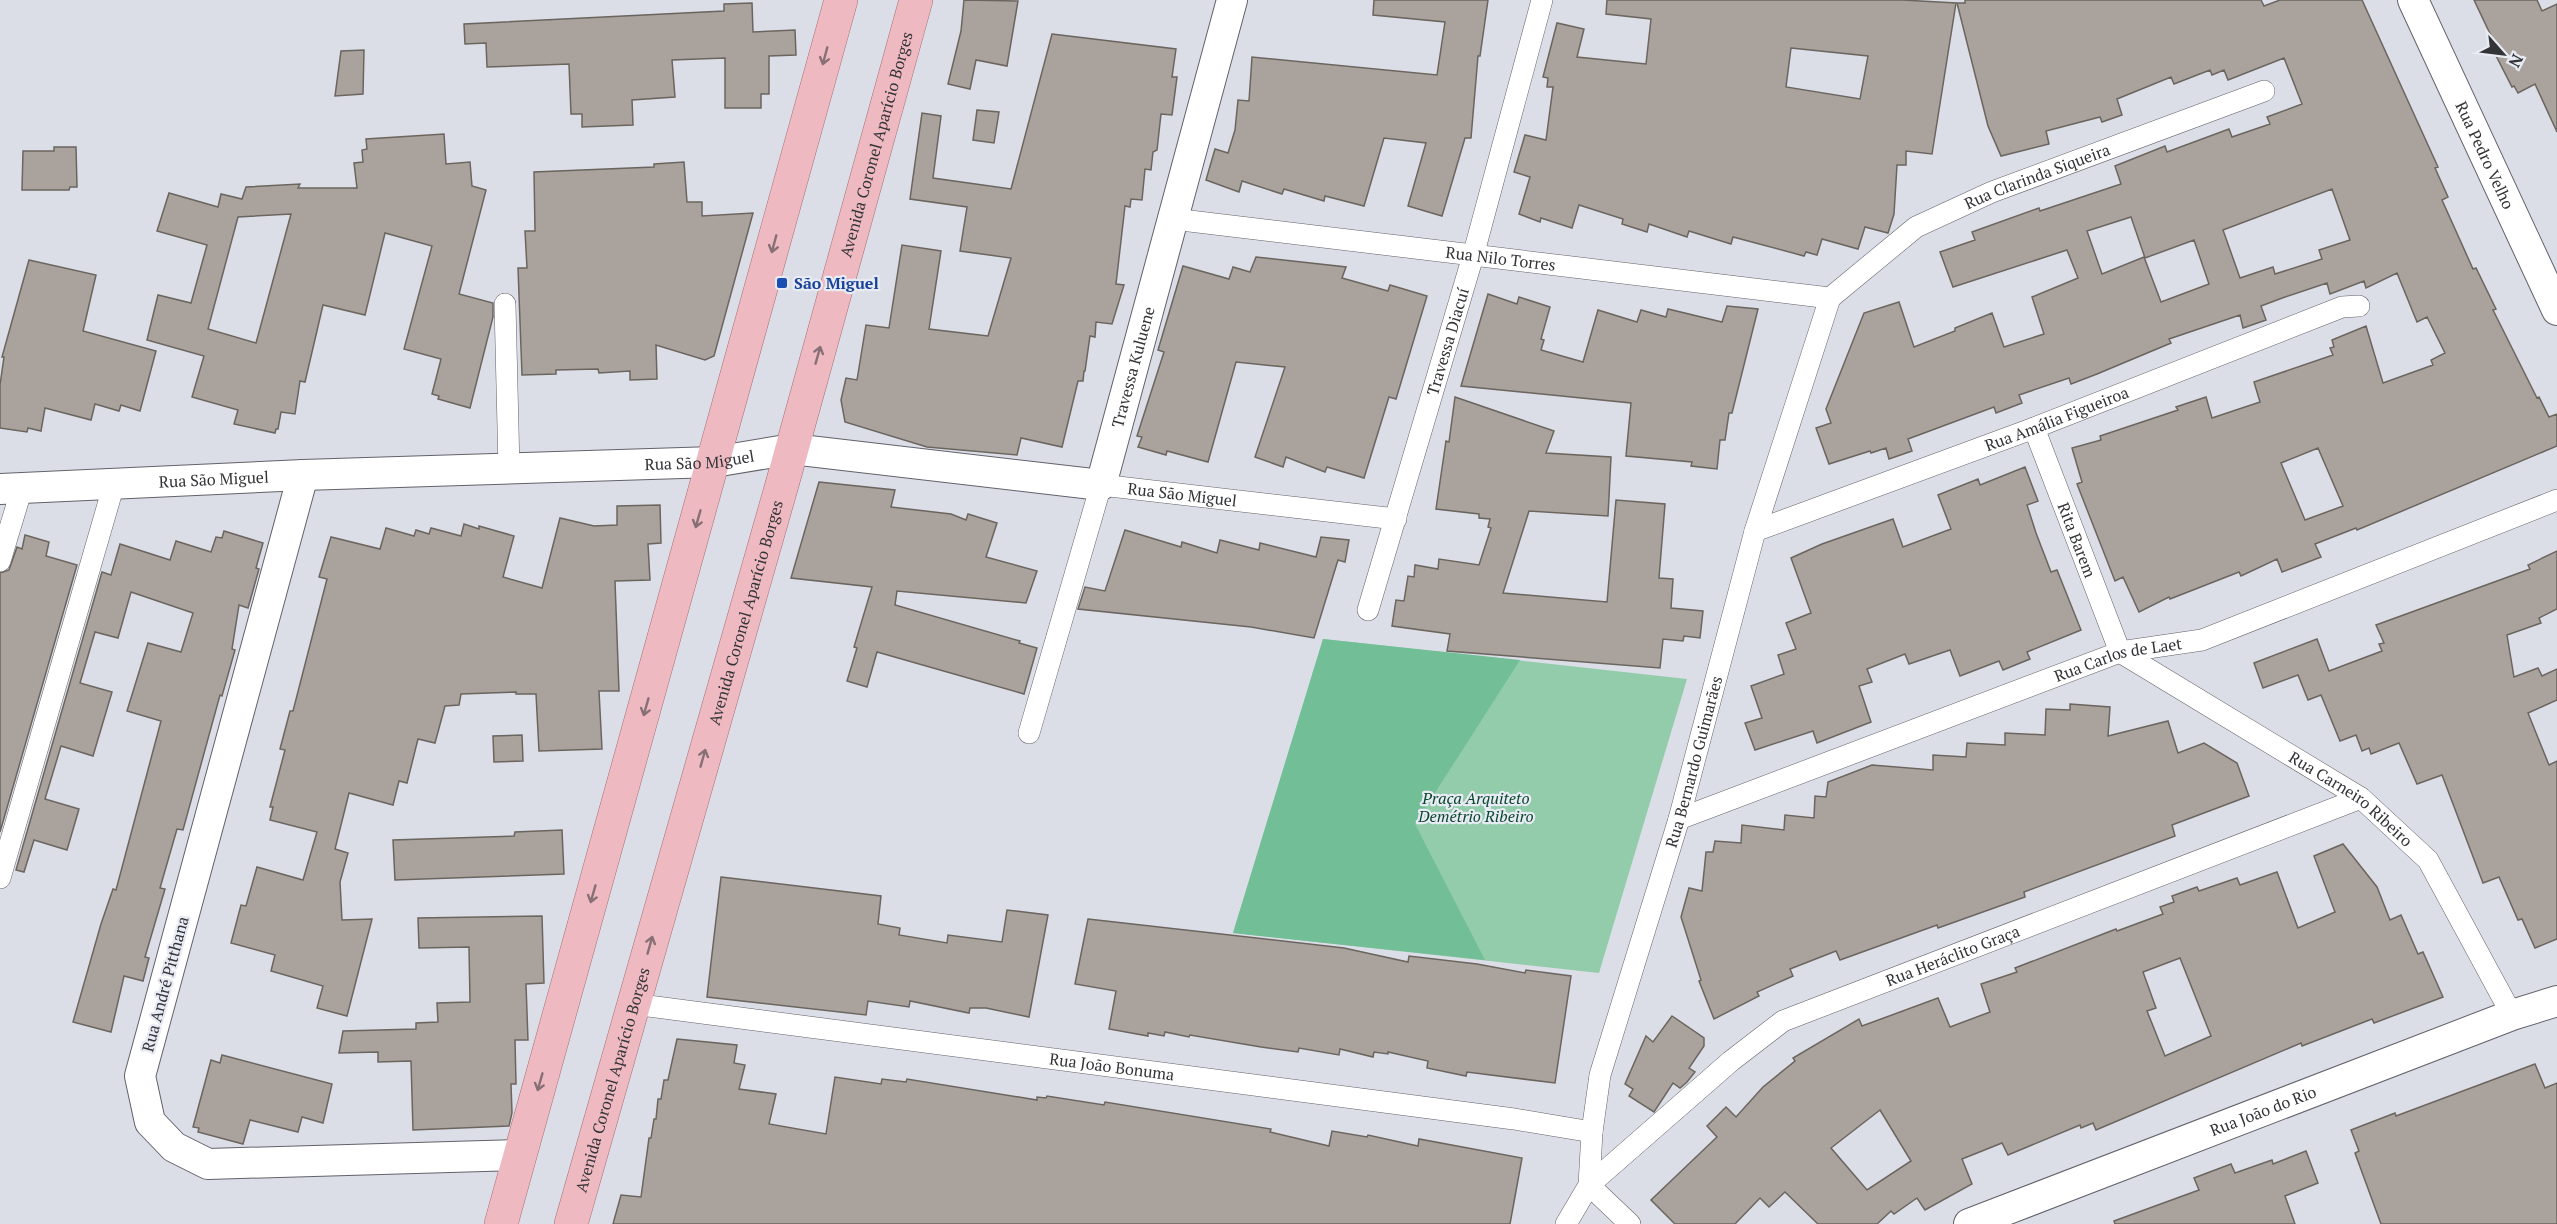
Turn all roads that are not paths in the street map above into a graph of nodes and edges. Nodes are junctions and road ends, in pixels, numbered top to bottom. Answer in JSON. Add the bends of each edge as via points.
{"nodes":[{"id":1,"x":841,"y":0,"type":"edge"},
{"id":2,"x":916,"y":0,"type":"edge"},
{"id":3,"x":1232,"y":0,"type":"edge"},
{"id":4,"x":1542,"y":0,"type":"edge"},
{"id":5,"x":2414,"y":0,"type":"edge"},
{"id":6,"x":2264,"y":91,"type":"dead end"},
{"id":7,"x":1173,"y":219,"type":"junction"},
{"id":8,"x":1473,"y":256,"type":"junction"},
{"id":9,"x":1830,"y":297,"type":"junction"},
{"id":10,"x":505,"y":304,"type":"dead end"},
{"id":11,"x":2359,"y":306,"type":"dead end"},
{"id":12,"x":2557,"y":310,"type":"edge"},
{"id":13,"x":2034,"y":428,"type":"junction"},
{"id":14,"x":792,"y":449,"type":"junction"},
{"id":15,"x":714,"y":462,"type":"junction"},
{"id":16,"x":509,"y":469,"type":"junction"},
{"id":17,"x":303,"y":475,"type":"junction"},
{"id":18,"x":114,"y":484,"type":"junction"},
{"id":19,"x":1101,"y":485,"type":"junction"},
{"id":20,"x":11,"y":488,"type":"edge"},
{"id":21,"x":2557,"y":501,"type":"edge"},
{"id":22,"x":1396,"y":519,"type":"junction"},
{"id":23,"x":1755,"y":531,"type":"junction"},
{"id":24,"x":0,"y":561,"type":"edge"},
{"id":25,"x":1368,"y":610,"type":"dead end"},
{"id":26,"x":2120,"y":652,"type":"junction"},
{"id":27,"x":1029,"y":733,"type":"dead end"},
{"id":28,"x":2361,"y":798,"type":"junction"},
{"id":29,"x":1679,"y":819,"type":"junction"},
{"id":30,"x":0,"y":878,"type":"edge"},
{"id":31,"x":2557,"y":1001,"type":"edge"},
{"id":32,"x":633,"y":1004,"type":"junction"},
{"id":33,"x":2512,"y":1016,"type":"junction"},
{"id":34,"x":1592,"y":1132,"type":"junction"},
{"id":35,"x":520,"y":1155,"type":"junction"},
{"id":36,"x":1589,"y":1185,"type":"junction"},
{"id":37,"x":501,"y":1224,"type":"edge"},
{"id":38,"x":571,"y":1224,"type":"edge"},
{"id":39,"x":1566,"y":1224,"type":"edge"},
{"id":40,"x":1630,"y":1224,"type":"edge"},
{"id":41,"x":1969,"y":1224,"type":"edge"}],
"edges":[{"from":1,"to":15,"type":"main road","one_way":true},
{"from":14,"to":2,"type":"main road","name":"Avenida Coronel Aparício Borges","one_way":true},
{"from":3,"to":7,"type":"street","name":"Travessa Kuluene"},
{"from":4,"to":8,"type":"street","name":"Travessa Diacuí"},
{"from":5,"to":12,"type":"street","name":"Rua Pedro Velho"},
{"from":6,"to":9,"type":"street","name":"Rua Clarinda Siqueira","via":[[1992,192],[1916,227]]},
{"from":7,"to":8,"type":"street","name":"Rua Nilo Torres"},
{"from":7,"to":19,"type":"street","name":"Travessa Kuluene"},
{"from":8,"to":9,"type":"street","name":"Rua Nilo Torres"},
{"from":8,"to":22,"type":"street","name":"Travessa Diacuí"},
{"from":9,"to":23,"type":"street","name":"Rua Bernardo Guimarães"},
{"from":10,"to":16,"type":"street"},
{"from":11,"to":13,"type":"street","name":"Rua Amália Figueiroa","via":[[2342,307]]},
{"from":13,"to":23,"type":"street","name":"Rua Amália Figueiroa"},
{"from":13,"to":26,"type":"street","name":"Rita Barem"},
{"from":14,"to":15,"type":"street","name":"Rua São Miguel"},
{"from":14,"to":19,"type":"street","name":"Rua São Miguel"},
{"from":32,"to":14,"type":"main road","name":"Avenida Coronel Aparício Borges","one_way":true},
{"from":15,"to":16,"type":"street","name":"Rua São Miguel"},
{"from":15,"to":35,"type":"main road","one_way":true},
{"from":16,"to":17,"type":"street","name":"Rua São Miguel"},
{"from":17,"to":18,"type":"street","name":"Rua São Miguel"},
{"from":17,"to":35,"type":"street","name":"Rua André Pitthana","via":[[140,1076],[150,1122],[174,1147],[208,1164]]},
{"from":18,"to":20,"type":"street","name":"Rua São Miguel"},
{"from":18,"to":30,"type":"street"},
{"from":19,"to":22,"type":"street","name":"Rua São Miguel"},
{"from":19,"to":27,"type":"street","name":"Travessa Kuluene"},
{"from":20,"to":24,"type":"street"},
{"from":21,"to":26,"type":"street","name":"Rua Carlos de Laet","via":[[2202,640]]},
{"from":22,"to":25,"type":"street","name":"Travessa Diacuí"},
{"from":23,"to":29,"type":"street","name":"Rua Bernardo Guimarães"},
{"from":26,"to":28,"type":"street","name":"Rua Carneiro Ribeiro"},
{"from":26,"to":29,"type":"street","name":"Rua Carlos de Laet"},
{"from":28,"to":33,"type":"street","name":"Rua Carneiro Ribeiro","via":[[2428,860]]},
{"from":28,"to":36,"type":"street","name":"Rua Heráclito Graça","via":[[1783,1021],[1731,1060]]},
{"from":29,"to":34,"type":"street","name":"Rua Bernardo Guimarães","via":[[1600,1075]]},
{"from":31,"to":33,"type":"street","name":"Rua João do Rio"},
{"from":32,"to":34,"type":"street","name":"Rua João Bonuma"},
{"from":32,"to":38,"type":"main road","name":"Avenida Coronel Aparício Borges"},
{"from":33,"to":41,"type":"street","name":"Rua João do Rio"},
{"from":34,"to":36,"type":"street","name":"Rua Bernardo Guimarães"},
{"from":35,"to":37,"type":"main road"},
{"from":36,"to":39,"type":"street","name":"Rua Bernardo Guimarães"},
{"from":36,"to":40,"type":"street"}]}
